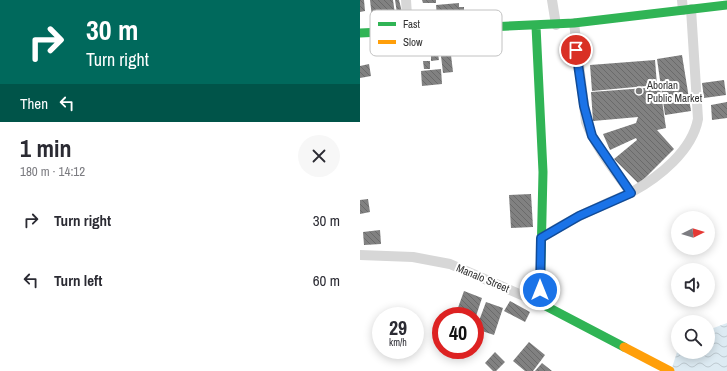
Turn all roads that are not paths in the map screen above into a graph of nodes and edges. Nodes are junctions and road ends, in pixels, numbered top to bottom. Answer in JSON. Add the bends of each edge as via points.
{"nodes":[{"id":1,"x":406,"y":0,"type":"edge"},
{"id":2,"x":552,"y":0,"type":"edge"},
{"id":3,"x":727,"y":5,"type":"edge"},
{"id":4,"x":685,"y":6,"type":"edge"},
{"id":5,"x":407,"y":10,"type":"edge"},
{"id":6,"x":574,"y":24,"type":"junction"},
{"id":7,"x":556,"y":25,"type":"junction"},
{"id":8,"x":536,"y":26,"type":"junction"},
{"id":9,"x":502,"y":27,"type":"edge"},
{"id":10,"x":360,"y":33,"type":"edge"},
{"id":11,"x":370,"y":33,"type":"edge"},
{"id":12,"x":631,"y":193,"type":"junction"},
{"id":13,"x":541,"y":238,"type":"junction"},
{"id":14,"x":360,"y":255,"type":"edge"},
{"id":15,"x":540,"y":304,"type":"junction"},
{"id":16,"x":666,"y":369,"type":"edge"}],
"edges":[{"from":1,"to":5,"type":"street"},
{"from":2,"to":7,"type":"street"},
{"from":3,"to":4,"type":"street"},
{"from":4,"to":6,"type":"street"},
{"from":4,"to":12,"type":"street","via":[[698,110],[694,133],[671,164]]},
{"from":6,"to":7,"type":"street"},
{"from":6,"to":12,"type":"street","via":[[586,122],[600,150]]},
{"from":7,"to":8,"type":"street"},
{"from":8,"to":9,"type":"street"},
{"from":8,"to":13,"type":"street","via":[[543,172]]},
{"from":10,"to":11,"type":"street"},
{"from":12,"to":13,"type":"street","via":[[582,215]]},
{"from":13,"to":15,"type":"street"},
{"from":14,"to":15,"type":"street","name":"Manalo Street","via":[[413,257],[450,264]]},
{"from":15,"to":16,"type":"street","name":"Manalo Street"}]}
